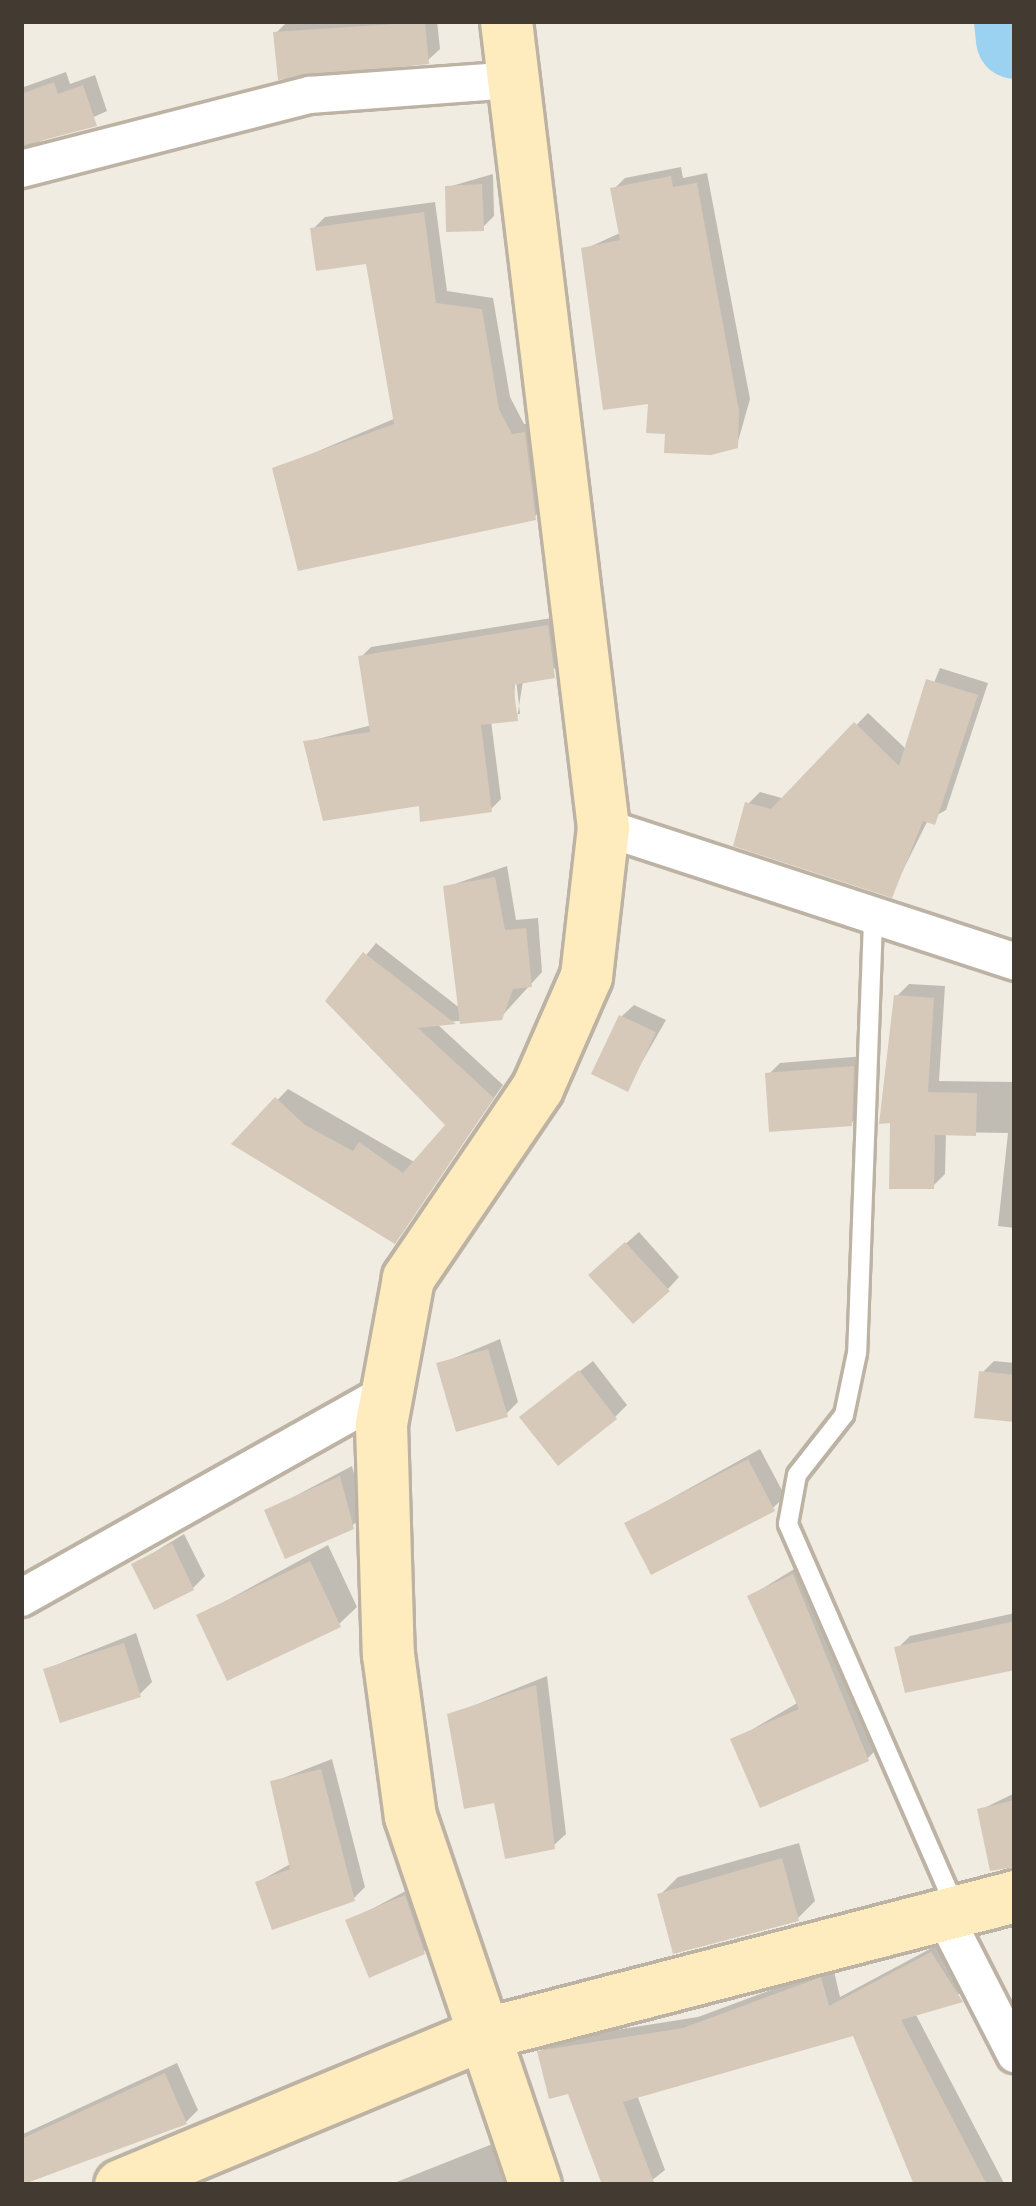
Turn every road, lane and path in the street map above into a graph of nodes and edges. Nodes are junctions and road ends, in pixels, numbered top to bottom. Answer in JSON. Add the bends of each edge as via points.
{"nodes":[{"id":1,"x":506,"y":21,"type":"edge"},
{"id":2,"x":514,"y":80,"type":"junction"},
{"id":3,"x":21,"y":170,"type":"edge"},
{"id":4,"x":603,"y":827,"type":"junction"},
{"id":5,"x":873,"y":921,"type":"junction"},
{"id":6,"x":1015,"y":962,"type":"edge"},
{"id":7,"x":387,"y":1393,"type":"junction"},
{"id":8,"x":21,"y":1598,"type":"edge"},
{"id":9,"x":1015,"y":1896,"type":"edge"},
{"id":10,"x":953,"y":1917,"type":"junction"},
{"id":11,"x":483,"y":2034,"type":"junction"},
{"id":12,"x":1015,"y":2054,"type":"edge"},
{"id":13,"x":120,"y":2185,"type":"edge"},
{"id":14,"x":535,"y":2185,"type":"edge"}],
"edges":[{"from":1,"to":2,"type":"street"},
{"from":2,"to":3,"type":"street","via":[[310,95]]},
{"from":2,"to":4,"type":"street"},
{"from":4,"to":5,"type":"street"},
{"from":4,"to":7,"type":"street","via":[[586,976],[537,1088],[408,1278]]},
{"from":5,"to":6,"type":"street"},
{"from":5,"to":10,"type":"lane","via":[[857,1353],[844,1414],[797,1475],[788,1524]]},
{"from":7,"to":8,"type":"street"},
{"from":7,"to":11,"type":"street","via":[[388,1654],[410,1816]]},
{"from":9,"to":10,"type":"street"},
{"from":10,"to":11,"type":"street"},
{"from":10,"to":12,"type":"street"},
{"from":11,"to":13,"type":"street"},
{"from":11,"to":14,"type":"street"}]}
